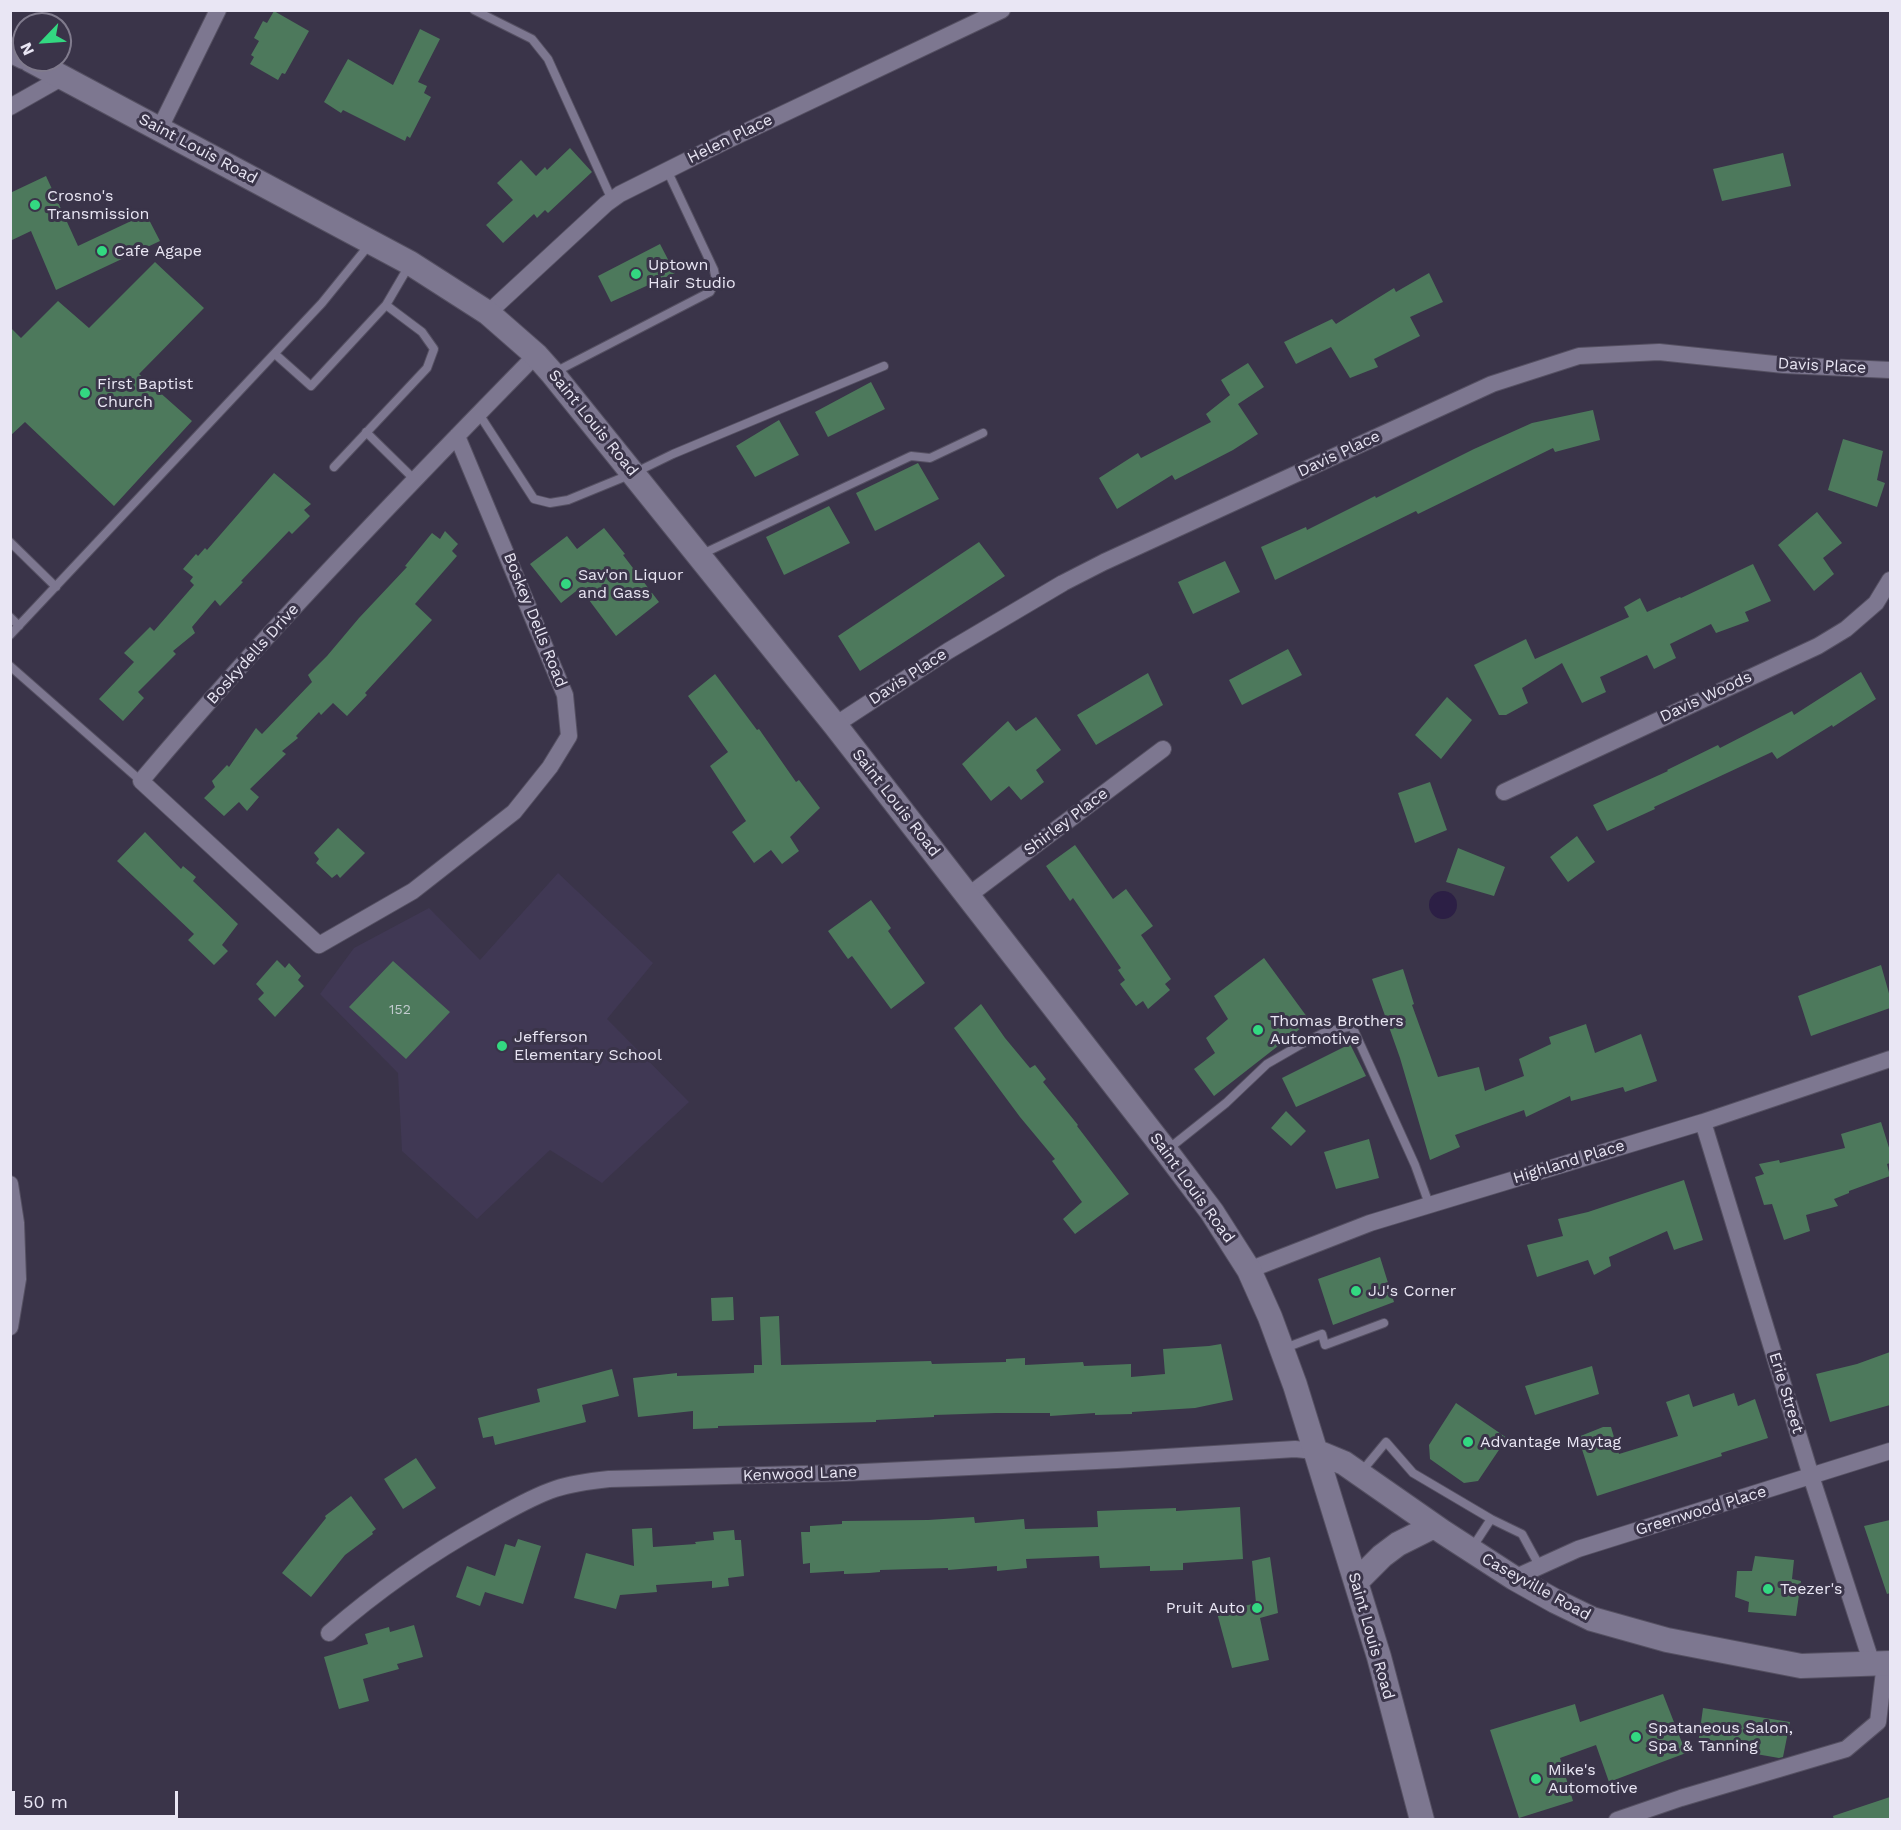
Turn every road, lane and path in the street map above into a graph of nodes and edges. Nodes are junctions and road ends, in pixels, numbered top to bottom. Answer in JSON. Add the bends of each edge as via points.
{"nodes":[{"id":1,"x":218,"y":10,"type":"edge"},
{"id":2,"x":474,"y":10,"type":"edge"},
{"id":3,"x":1002,"y":10,"type":"edge"},
{"id":4,"x":53,"y":72,"type":"edge"},
{"id":5,"x":63,"y":77,"type":"junction"},
{"id":6,"x":10,"y":107,"type":"edge"},
{"id":7,"x":160,"y":128,"type":"junction"},
{"id":8,"x":667,"y":170,"type":"junction"},
{"id":9,"x":612,"y":200,"type":"junction"},
{"id":10,"x":371,"y":242,"type":"junction"},
{"id":11,"x":410,"y":263,"type":"junction"},
{"id":12,"x":386,"y":304,"type":"junction"},
{"id":13,"x":488,"y":313,"type":"junction"},
{"id":14,"x":275,"y":354,"type":"junction"},
{"id":15,"x":536,"y":355,"type":"junction"},
{"id":16,"x":884,"y":366,"type":"dead end"},
{"id":17,"x":1890,"y":370,"type":"edge"},
{"id":18,"x":552,"y":373,"type":"junction"},
{"id":19,"x":478,"y":414,"type":"junction"},
{"id":20,"x":366,"y":432,"type":"junction"},
{"id":21,"x":983,"y":433,"type":"dead end"},
{"id":22,"x":457,"y":436,"type":"junction"},
{"id":23,"x":334,"y":466,"type":"dead end"},
{"id":24,"x":634,"y":473,"type":"junction"},
{"id":25,"x":415,"y":480,"type":"junction"},
{"id":26,"x":10,"y":542,"type":"edge"},
{"id":27,"x":699,"y":555,"type":"junction"},
{"id":28,"x":1890,"y":580,"type":"edge"},
{"id":29,"x":56,"y":587,"type":"junction"},
{"id":30,"x":10,"y":617,"type":"edge"},
{"id":31,"x":19,"y":626,"type":"junction"},
{"id":32,"x":10,"y":635,"type":"edge"},
{"id":33,"x":10,"y":666,"type":"edge"},
{"id":34,"x":835,"y":725,"type":"junction"},
{"id":35,"x":1163,"y":749,"type":"dead end"},
{"id":36,"x":141,"y":781,"type":"junction"},
{"id":37,"x":1504,"y":792,"type":"dead end"},
{"id":38,"x":969,"y":896,"type":"junction"},
{"id":39,"x":1890,"y":1059,"type":"edge"},
{"id":40,"x":1703,"y":1122,"type":"junction"},
{"id":41,"x":1166,"y":1151,"type":"junction"},
{"id":42,"x":10,"y":1184,"type":"edge"},
{"id":43,"x":1429,"y":1204,"type":"junction"},
{"id":44,"x":1249,"y":1270,"type":"junction"},
{"id":45,"x":1384,"y":1323,"type":"dead end"},
{"id":46,"x":10,"y":1327,"type":"edge"},
{"id":47,"x":1282,"y":1350,"type":"junction"},
{"id":48,"x":1315,"y":1451,"type":"junction"},
{"id":49,"x":1890,"y":1451,"type":"edge"},
{"id":50,"x":1360,"y":1474,"type":"junction"},
{"id":51,"x":1811,"y":1476,"type":"junction"},
{"id":52,"x":1491,"y":1519,"type":"junction"},
{"id":53,"x":1434,"y":1526,"type":"junction"},
{"id":54,"x":1471,"y":1550,"type":"junction"},
{"id":55,"x":1540,"y":1567,"type":"junction"},
{"id":56,"x":1514,"y":1578,"type":"junction"},
{"id":57,"x":1356,"y":1582,"type":"junction"},
{"id":58,"x":329,"y":1633,"type":"dead end"},
{"id":59,"x":1883,"y":1663,"type":"edge"},
{"id":60,"x":1422,"y":1820,"type":"edge"},
{"id":61,"x":1617,"y":1820,"type":"edge"}],
"edges":[{"from":1,"to":7,"type":"street"},
{"from":2,"to":9,"type":"lane","via":[[532,39],[548,59]]},
{"from":3,"to":8,"type":"street","name":"Helen Place"},
{"from":4,"to":5,"type":"street","name":"Saint Louis Road"},
{"from":5,"to":6,"type":"street"},
{"from":5,"to":7,"type":"street","name":"Saint Louis Road"},
{"from":7,"to":10,"type":"street","name":"Saint Louis Road"},
{"from":8,"to":9,"type":"street","name":"Helen Place"},
{"from":8,"to":18,"type":"lane","via":[[714,270],[716,280],[710,292]]},
{"from":9,"to":13,"type":"street","name":"Helen Place"},
{"from":10,"to":11,"type":"street","name":"Saint Louis Road"},
{"from":10,"to":14,"type":"lane"},
{"from":11,"to":12,"type":"lane"},
{"from":11,"to":13,"type":"street","name":"Saint Louis Road"},
{"from":12,"to":14,"type":"lane","via":[[311,386]]},
{"from":12,"to":20,"type":"lane","via":[[422,332],[435,349],[427,368]]},
{"from":13,"to":15,"type":"street","name":"Saint Louis Road"},
{"from":14,"to":29,"type":"lane"},
{"from":15,"to":18,"type":"street","name":"Saint Louis Road"},
{"from":15,"to":19,"type":"street","name":"Boskydells Drive"},
{"from":16,"to":24,"type":"lane"},
{"from":17,"to":34,"type":"street","name":"Davis Place","via":[[1784,365],[1659,352],[1579,356],[1492,384],[1084,572],[948,651]]},
{"from":18,"to":24,"type":"street","name":"Saint Louis Road"},
{"from":19,"to":22,"type":"street","name":"Boskydells Drive"},
{"from":19,"to":24,"type":"lane","via":[[534,499],[550,503],[568,500]]},
{"from":20,"to":23,"type":"lane"},
{"from":20,"to":25,"type":"lane"},
{"from":21,"to":27,"type":"lane","via":[[930,458],[911,456]]},
{"from":22,"to":25,"type":"street","name":"Boskydells Drive"},
{"from":22,"to":36,"type":"street","name":"Boskey Dells Road","via":[[565,695],[569,736],[514,812],[413,891],[320,945]]},
{"from":24,"to":27,"type":"street","name":"Saint Louis Road"},
{"from":25,"to":36,"type":"street","name":"Boskydells Drive","via":[[238,669]]},
{"from":26,"to":29,"type":"lane"},
{"from":27,"to":34,"type":"street","name":"Saint Louis Road"},
{"from":28,"to":37,"type":"street","name":"Davis Woods","via":[[1876,603],[1846,629],[1818,646]]},
{"from":29,"to":31,"type":"lane"},
{"from":30,"to":31,"type":"lane"},
{"from":31,"to":32,"type":"lane"},
{"from":33,"to":36,"type":"lane"},
{"from":34,"to":38,"type":"street","name":"Saint Louis Road"},
{"from":35,"to":38,"type":"street","name":"Shirley Place"},
{"from":38,"to":41,"type":"street","name":"Saint Louis Road"},
{"from":39,"to":40,"type":"street","name":"Highland Place"},
{"from":40,"to":43,"type":"street","name":"Highland Place"},
{"from":40,"to":51,"type":"street","name":"Erie Street"},
{"from":41,"to":43,"type":"lane","via":[[1267,1064],[1325,1032],[1352,1026]]},
{"from":41,"to":44,"type":"street","name":"Saint Louis Road"},
{"from":42,"to":46,"type":"street","via":[[18,1279]]},
{"from":43,"to":44,"type":"street","name":"Highland Place","via":[[1370,1222]]},
{"from":44,"to":47,"type":"street","name":"Saint Louis Road"},
{"from":45,"to":47,"type":"lane","via":[[1325,1345],[1322,1334]]},
{"from":47,"to":48,"type":"street","name":"Saint Louis Road"},
{"from":48,"to":50,"type":"street","name":"Caseyville Road"},
{"from":48,"to":57,"type":"street","name":"Saint Louis Road"},
{"from":48,"to":58,"type":"street","name":"Kenwood Lane","via":[[578,1483],[510,1509],[450,1543]]},
{"from":49,"to":51,"type":"street","name":"Greenwood Place"},
{"from":50,"to":52,"type":"lane","via":[[1386,1443],[1413,1473]]},
{"from":50,"to":53,"type":"street","name":"Caseyville Road"},
{"from":51,"to":55,"type":"street","name":"Greenwood Place","via":[[1578,1549]]},
{"from":51,"to":59,"type":"street","name":"Erie Street"},
{"from":52,"to":54,"type":"lane"},
{"from":52,"to":55,"type":"lane","via":[[1522,1534]]},
{"from":53,"to":54,"type":"street","name":"Caseyville Road"},
{"from":53,"to":57,"type":"street","via":[[1398,1544]]},
{"from":54,"to":56,"type":"street","name":"Caseyville Road"},
{"from":55,"to":56,"type":"street","name":"Greenwood Place"},
{"from":56,"to":59,"type":"street","name":"Caseyville Road","via":[[1592,1619],[1667,1640],[1801,1665]]},
{"from":57,"to":60,"type":"street","name":"Saint Louis Road"},
{"from":59,"to":61,"type":"street","via":[[1878,1722],[1846,1749]]}]}
